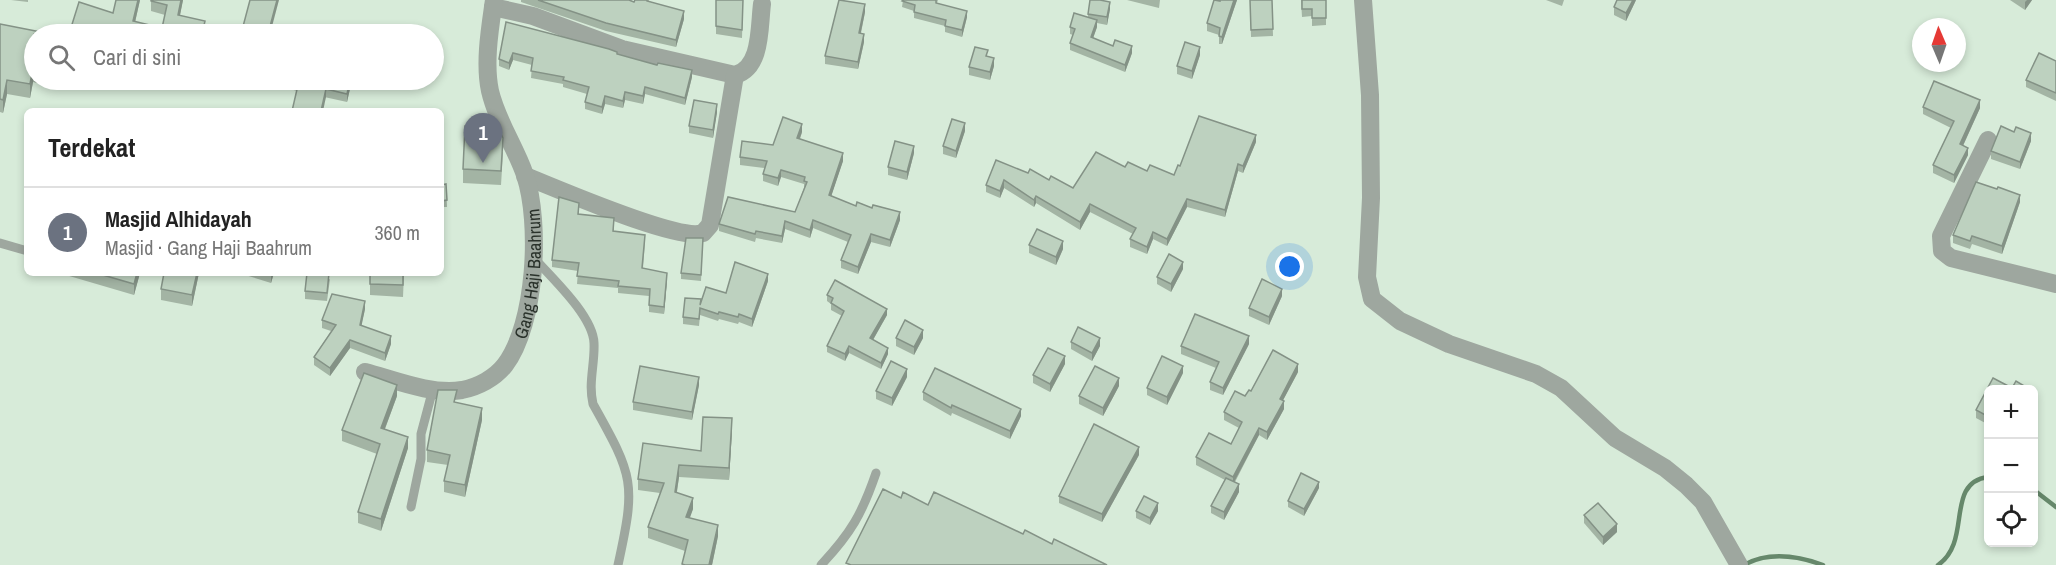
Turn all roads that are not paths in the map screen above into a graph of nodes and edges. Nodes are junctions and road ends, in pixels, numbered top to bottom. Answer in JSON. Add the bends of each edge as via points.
{"nodes":[{"id":1,"x":1363,"y":0,"type":"edge"},
{"id":2,"x":494,"y":4,"type":"edge"},
{"id":3,"x":762,"y":4,"type":"dead end"},
{"id":4,"x":735,"y":75,"type":"junction"},
{"id":5,"x":1988,"y":140,"type":"dead end"},
{"id":6,"x":525,"y":176,"type":"junction"},
{"id":7,"x":0,"y":243,"type":"edge"},
{"id":8,"x":24,"y":250,"type":"dead end"},
{"id":9,"x":535,"y":259,"type":"junction"},
{"id":10,"x":2056,"y":284,"type":"edge"},
{"id":11,"x":364,"y":372,"type":"edge"},
{"id":12,"x":433,"y":389,"type":"junction"},
{"id":13,"x":876,"y":473,"type":"dead end"},
{"id":14,"x":411,"y":507,"type":"dead end"},
{"id":15,"x":1736,"y":561,"type":"edge"},
{"id":16,"x":618,"y":565,"type":"edge"},
{"id":17,"x":821,"y":565,"type":"edge"}],
"edges":[{"from":1,"to":15,"type":"street","via":[[1370,105],[1367,277],[1372,299],[1400,321],[1449,344],[1536,374],[1561,388],[1615,438],[1686,485],[1702,502]]},
{"from":2,"to":4,"type":"street","via":[[622,49]]},
{"from":2,"to":6,"type":"street","name":"Gang Haji Baahrum","via":[[490,90]]},
{"from":3,"to":4,"type":"street","via":[[754,58],[748,69]]},
{"from":4,"to":6,"type":"street","via":[[710,225],[704,233],[684,234]]},
{"from":5,"to":10,"type":"street","via":[[1941,236],[1942,251],[1951,258]]},
{"from":6,"to":9,"type":"street","name":"Gang Haji Baahrum","via":[[532,209]]},
{"from":7,"to":8,"type":"lane"},
{"from":9,"to":12,"type":"street","name":"Gang Haji Baahrum","via":[[519,334],[505,366],[492,378],[465,389]]},
{"from":9,"to":16,"type":"lane","via":[[567,294],[592,333],[593,404],[625,462],[630,486]]},
{"from":11,"to":12,"type":"street","name":"Gang Haji Baahrum"},
{"from":12,"to":14,"type":"lane","via":[[421,434],[422,459]]},
{"from":13,"to":17,"type":"lane","via":[[864,508],[846,539]]}]}
